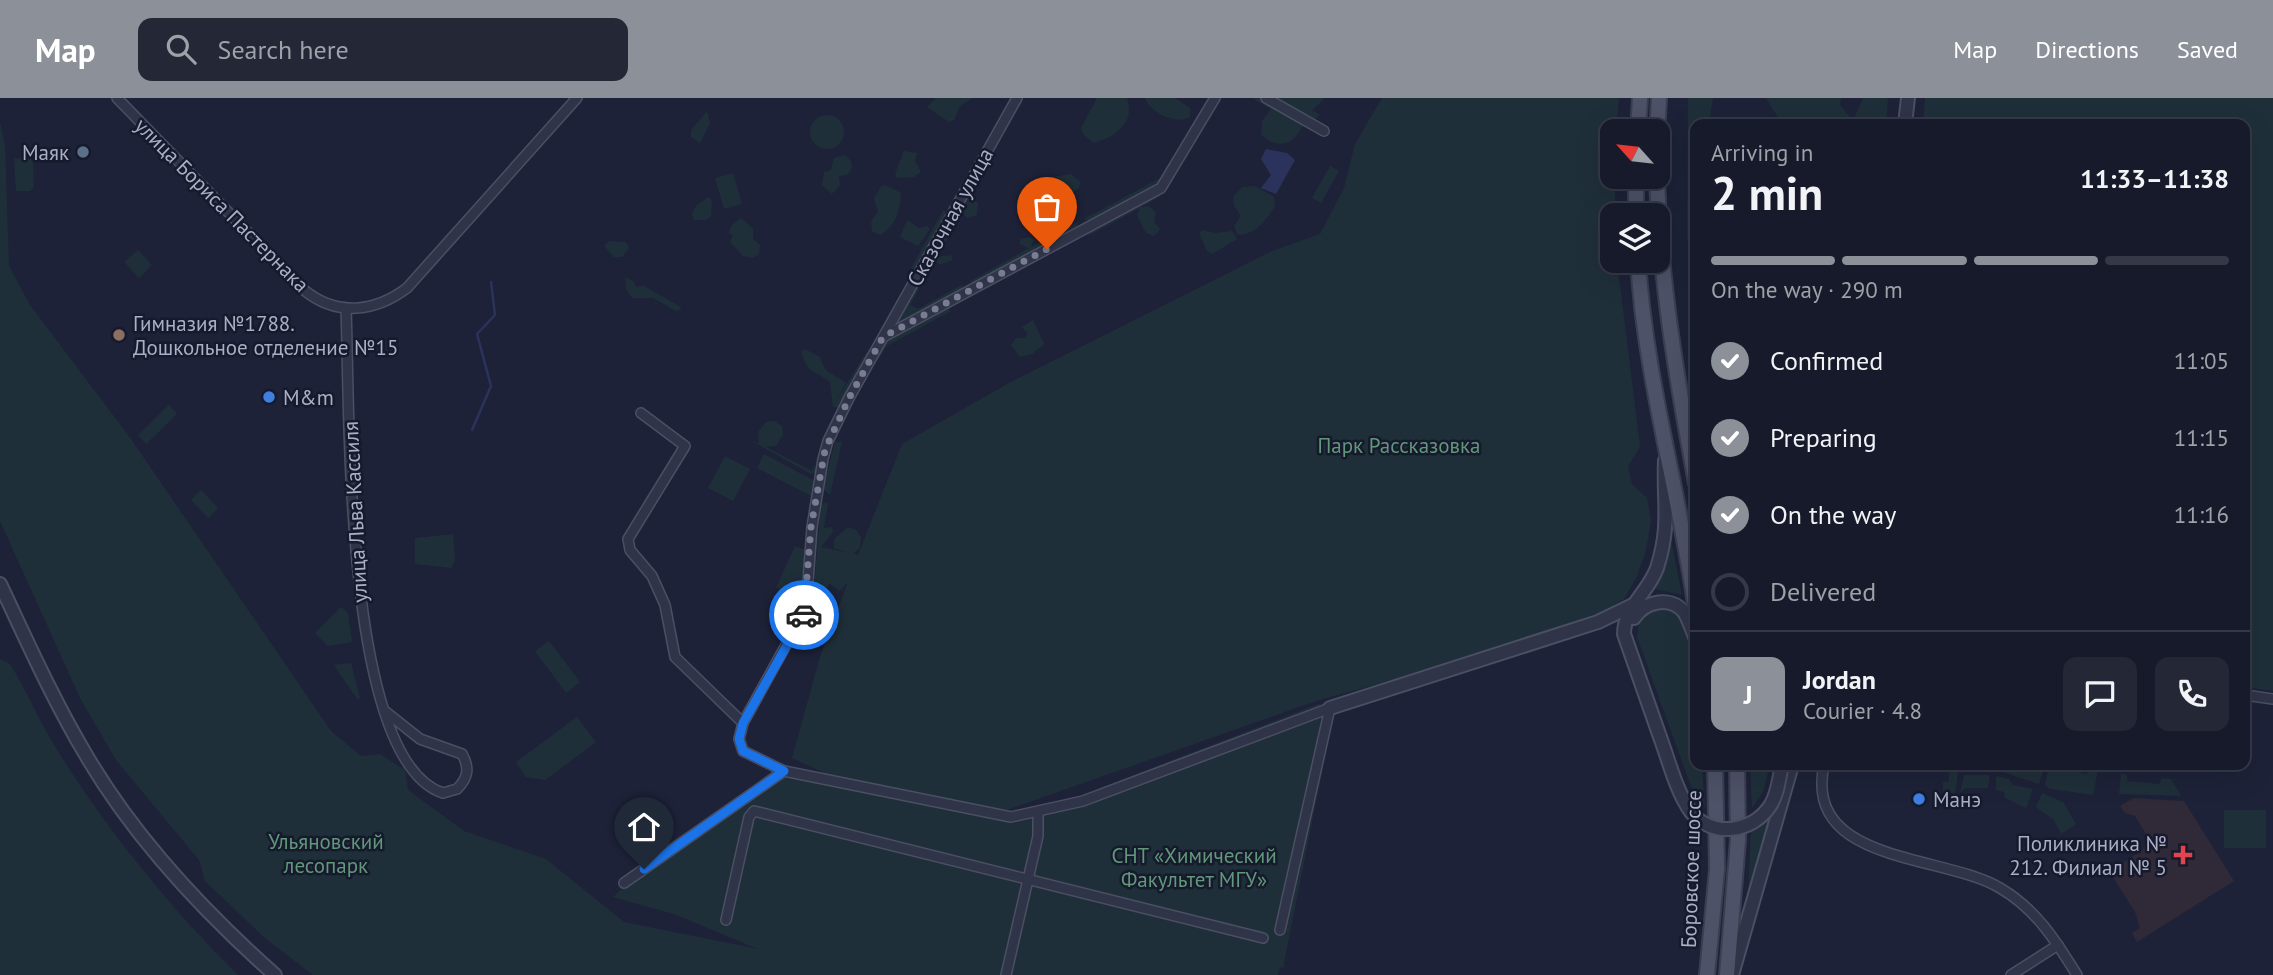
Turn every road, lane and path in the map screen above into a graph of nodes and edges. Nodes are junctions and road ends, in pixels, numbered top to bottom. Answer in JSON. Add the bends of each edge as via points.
{"nodes":[{"id":1,"x":117,"y":98,"type":"edge"},
{"id":2,"x":577,"y":98,"type":"edge"},
{"id":3,"x":1017,"y":98,"type":"edge"},
{"id":4,"x":1215,"y":98,"type":"edge"},
{"id":5,"x":1266,"y":98,"type":"edge"},
{"id":6,"x":1640,"y":98,"type":"edge"},
{"id":7,"x":1659,"y":98,"type":"edge"},
{"id":8,"x":1908,"y":98,"type":"edge"},
{"id":9,"x":1639,"y":119,"type":"edge"},
{"id":10,"x":1658,"y":119,"type":"edge"},
{"id":11,"x":1906,"y":119,"type":"edge"},
{"id":12,"x":1324,"y":131,"type":"dead end"},
{"id":13,"x":1657,"y":189,"type":"edge"},
{"id":14,"x":1639,"y":273,"type":"edge"},
{"id":15,"x":346,"y":309,"type":"junction"},
{"id":16,"x":883,"y":337,"type":"junction"},
{"id":17,"x":641,"y":413,"type":"dead end"},
{"id":18,"x":1666,"y":443,"type":"junction"},
{"id":19,"x":1690,"y":450,"type":"edge"},
{"id":20,"x":1690,"y":568,"type":"edge"},
{"id":21,"x":0,"y":584,"type":"edge"},
{"id":22,"x":1633,"y":605,"type":"junction"},
{"id":23,"x":1598,"y":622,"type":"junction"},
{"id":24,"x":1690,"y":626,"type":"edge"},
{"id":25,"x":1624,"y":634,"type":"junction"},
{"id":26,"x":2250,"y":696,"type":"edge"},
{"id":27,"x":2273,"y":699,"type":"edge"},
{"id":28,"x":1330,"y":708,"type":"junction"},
{"id":29,"x":386,"y":712,"type":"junction"},
{"id":30,"x":743,"y":723,"type":"junction"},
{"id":31,"x":1664,"y":735,"type":"junction"},
{"id":32,"x":1715,"y":770,"type":"edge"},
{"id":33,"x":1737,"y":770,"type":"edge"},
{"id":34,"x":1774,"y":770,"type":"edge"},
{"id":35,"x":1781,"y":770,"type":"edge"},
{"id":36,"x":1791,"y":770,"type":"edge"},
{"id":37,"x":1823,"y":770,"type":"edge"},
{"id":38,"x":784,"y":771,"type":"junction"},
{"id":39,"x":1038,"y":813,"type":"junction"},
{"id":40,"x":1027,"y":881,"type":"junction"},
{"id":41,"x":624,"y":883,"type":"dead end"},
{"id":42,"x":726,"y":920,"type":"dead end"},
{"id":43,"x":1280,"y":930,"type":"dead end"},
{"id":44,"x":1263,"y":938,"type":"dead end"},
{"id":45,"x":2058,"y":944,"type":"junction"},
{"id":46,"x":275,"y":975,"type":"edge"},
{"id":47,"x":1006,"y":975,"type":"edge"},
{"id":48,"x":1707,"y":975,"type":"edge"},
{"id":49,"x":1730,"y":975,"type":"edge"},
{"id":50,"x":2011,"y":975,"type":"edge"},
{"id":51,"x":2077,"y":975,"type":"edge"}],
"edges":[{"from":1,"to":15,"type":"street","name":"улица Бориса Пастернака","via":[[304,290],[322,302]]},
{"from":2,"to":15,"type":"street","name":"улица Бориса Пастернака","via":[[407,288],[374,307]]},
{"from":3,"to":16,"type":"street","name":"Сказочная улица"},
{"from":4,"to":16,"type":"street","name":"Сказочная улица","via":[[1161,188]]},
{"from":5,"to":12,"type":"street"},
{"from":6,"to":9,"type":"main road"},
{"from":7,"to":10,"type":"main road"},
{"from":8,"to":11,"type":"street"},
{"from":13,"to":19,"type":"main road","via":[[1668,330]]},
{"from":14,"to":18,"type":"main road"},
{"from":15,"to":29,"type":"street","name":"улица Льва Кассиля","via":[[358,579],[368,646]]},
{"from":16,"to":30,"type":"street","name":"Сказочная улица","via":[[825,450],[811,527],[806,609]]},
{"from":17,"to":30,"type":"street","via":[[685,446],[628,539],[630,550],[652,576],[666,605],[675,657]]},
{"from":18,"to":20,"type":"main road"},
{"from":18,"to":22,"type":"street","via":[[1665,535],[1653,577]]},
{"from":21,"to":46,"type":"street","via":[[57,703],[124,811],[185,889]]},
{"from":22,"to":23,"type":"street"},
{"from":22,"to":25,"type":"street","via":[[1624,621]]},
{"from":23,"to":25,"type":"street","via":[[1613,625]]},
{"from":23,"to":28,"type":"street"},
{"from":24,"to":31,"type":"street","via":[[1684,612],[1666,603],[1644,607],[1631,624]]},
{"from":25,"to":31,"type":"street"},
{"from":26,"to":27,"type":"street"},
{"from":28,"to":39,"type":"street","via":[[1083,801]]},
{"from":28,"to":43,"type":"street"},
{"from":29,"to":29,"type":"street","name":"улица Льва Кассиля","via":[[391,734],[421,778],[443,793],[457,789],[467,775],[461,754],[420,739]]},
{"from":30,"to":38,"type":"street","via":[[739,739],[743,751]]},
{"from":31,"to":34,"type":"street","via":[[1695,804],[1720,821],[1744,819],[1759,809]]},
{"from":31,"to":35,"type":"street","bridge":true,"via":[[1687,805],[1700,820],[1720,829],[1742,827],[1761,817],[1774,799]]},
{"from":32,"to":48,"type":"main road","name":"Боровское шоссе","via":[[1717,869]]},
{"from":33,"to":49,"type":"main road","name":"Боровское шоссе"},
{"from":36,"to":49,"type":"street"},
{"from":37,"to":45,"type":"street","via":[[1820,789],[1825,807],[1852,838],[1993,884],[2026,906]]},
{"from":38,"to":39,"type":"street","via":[[1011,817]]},
{"from":38,"to":41,"type":"street"},
{"from":39,"to":40,"type":"street","via":[[1038,836]]},
{"from":40,"to":42,"type":"street","via":[[754,811]]},
{"from":40,"to":44,"type":"street"},
{"from":40,"to":47,"type":"street"},
{"from":45,"to":50,"type":"street"},
{"from":45,"to":51,"type":"street"}]}
